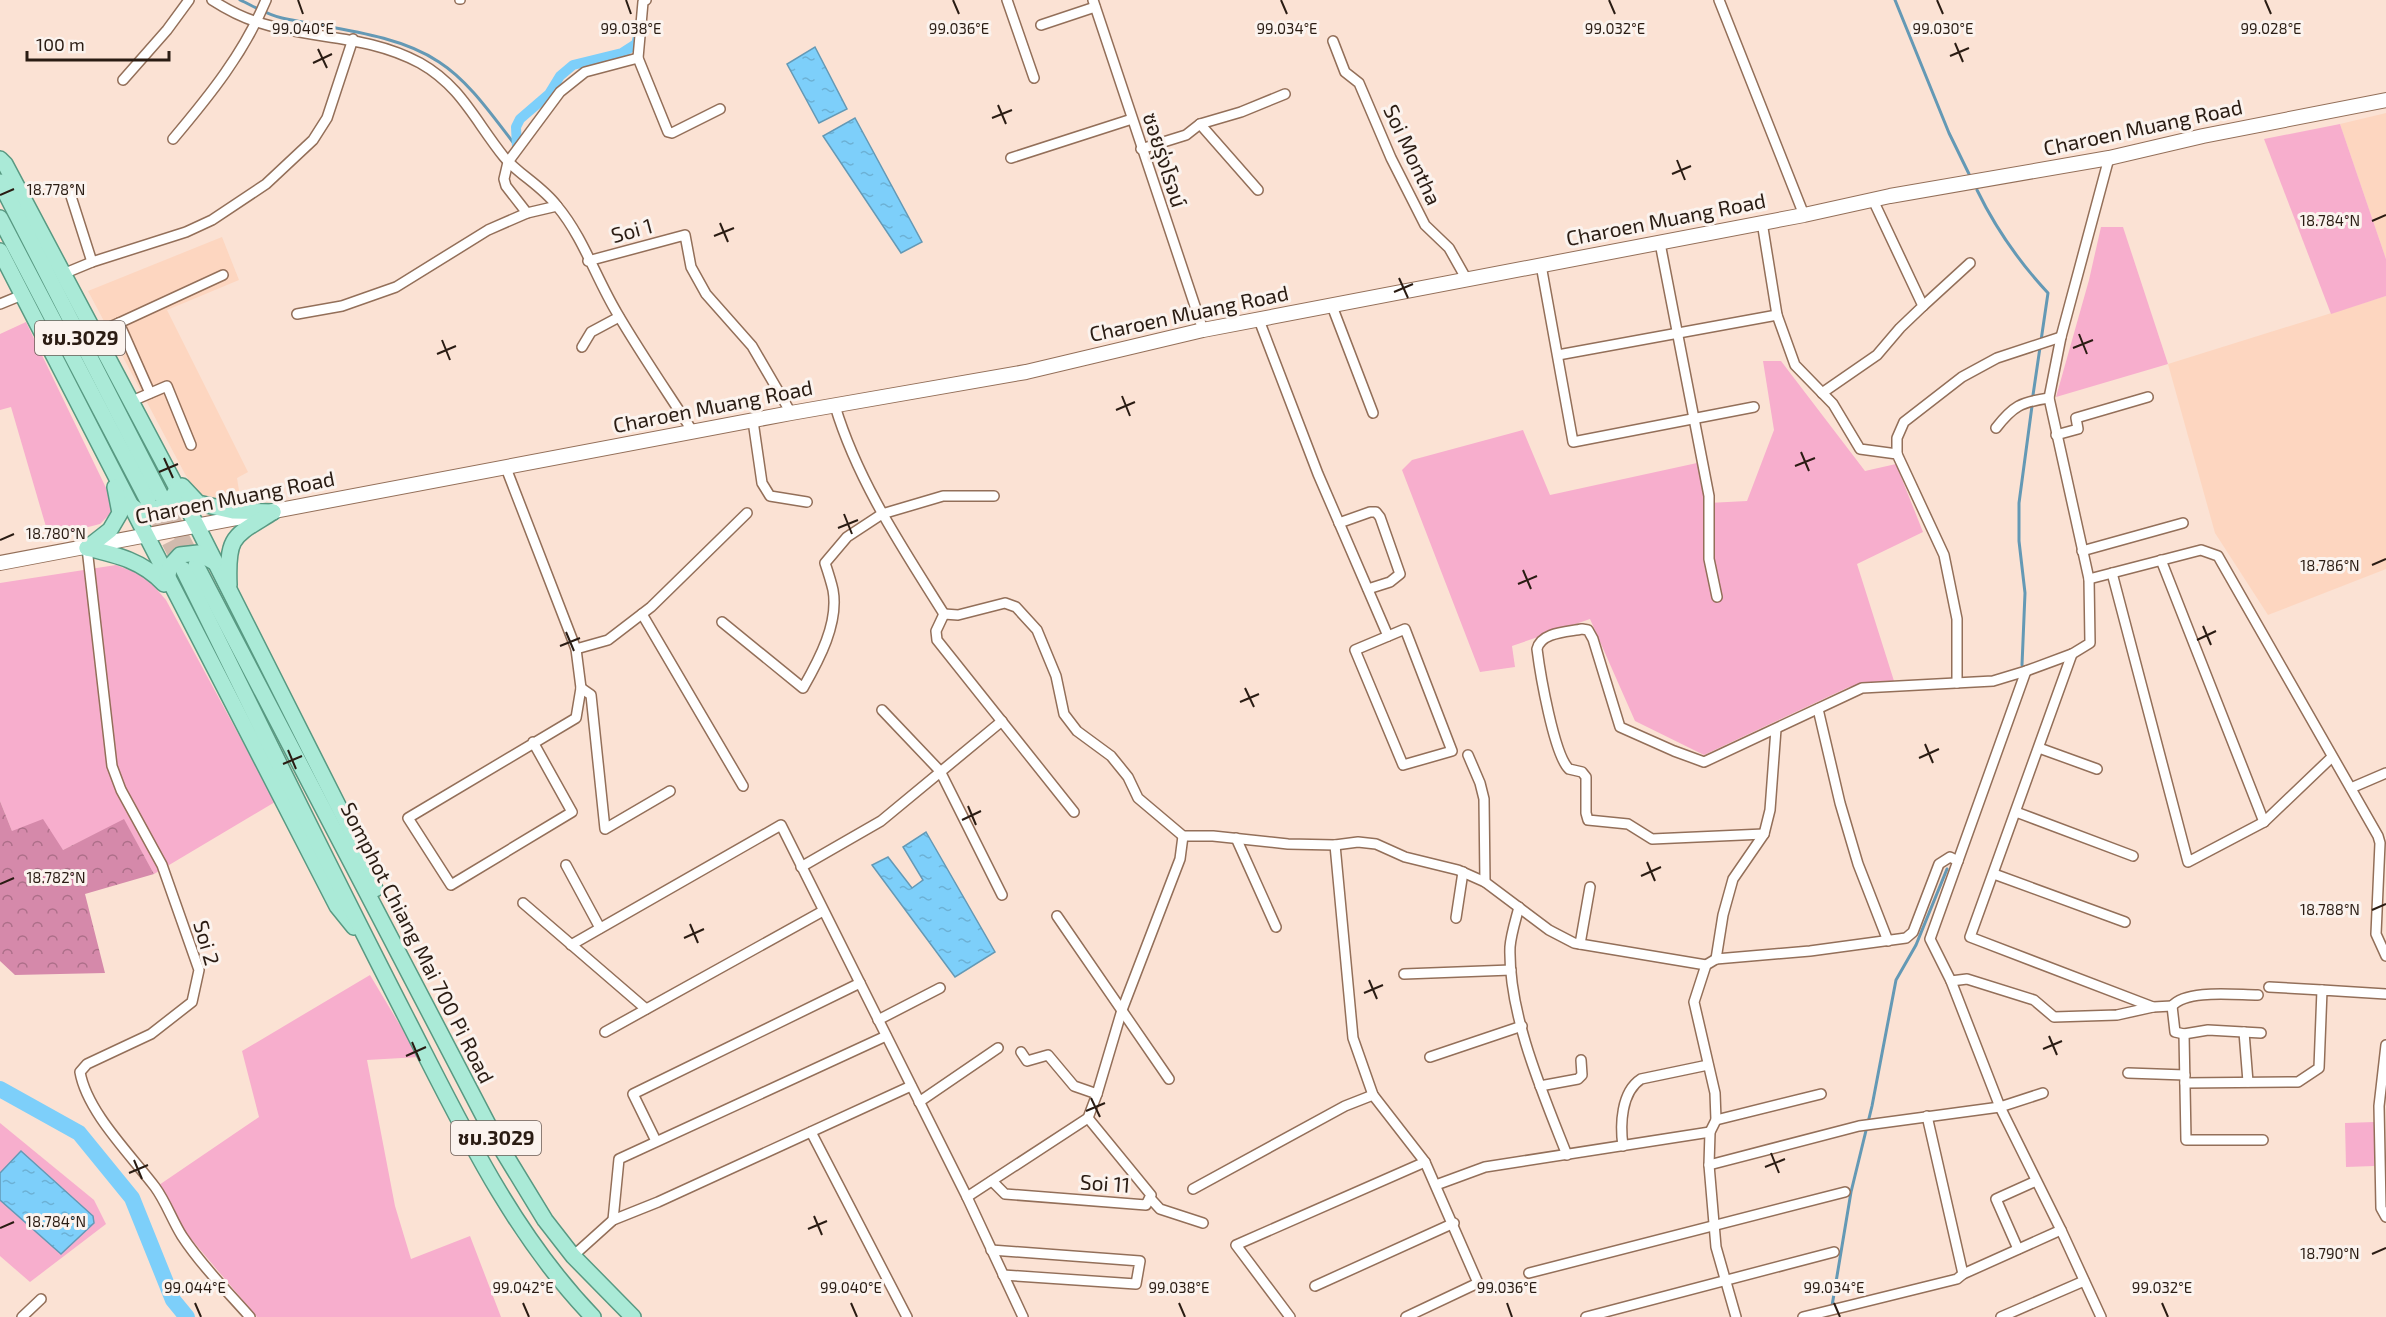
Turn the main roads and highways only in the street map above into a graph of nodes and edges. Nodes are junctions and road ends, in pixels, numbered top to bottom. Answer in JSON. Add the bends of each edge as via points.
{"nodes":[{"id":1,"x":2386,"y":100,"type":"edge"},
{"id":2,"x":0,"y":159,"type":"edge"},
{"id":3,"x":0,"y":182,"type":"edge"},
{"id":4,"x":0,"y":218,"type":"edge"},
{"id":5,"x":0,"y":251,"type":"edge"},
{"id":6,"x":167,"y":471,"type":"junction"},
{"id":7,"x":113,"y":474,"type":"junction"},
{"id":8,"x":177,"y":489,"type":"junction"},
{"id":9,"x":129,"y":504,"type":"junction"},
{"id":10,"x":273,"y":512,"type":"junction"},
{"id":11,"x":197,"y":526,"type":"junction"},
{"id":12,"x":146,"y":535,"type":"junction"},
{"id":13,"x":87,"y":548,"type":"junction"},
{"id":14,"x":214,"y":562,"type":"junction"},
{"id":15,"x":0,"y":563,"type":"edge"},
{"id":16,"x":167,"y":579,"type":"junction"},
{"id":17,"x":230,"y":590,"type":"junction"},
{"id":18,"x":181,"y":602,"type":"junction"},
{"id":19,"x":391,"y":937,"type":"junction"},
{"id":20,"x":371,"y":948,"type":"junction"},
{"id":21,"x":593,"y":1317,"type":"edge"},
{"id":22,"x":633,"y":1317,"type":"edge"}],
"edges":[{"from":1,"to":10,"type":"main road","name":"Charoen Muang Road","via":[[2109,158],[1203,330],[1026,372]]},
{"from":2,"to":6,"type":"main road"},
{"from":3,"to":4,"type":"main road","number":"ชม.3029","via":[[154,497]]},
{"from":5,"to":7,"type":"main road"},
{"from":6,"to":8,"type":"main road"},
{"from":6,"to":10,"type":"main road","via":[[198,503],[233,511]]},
{"from":7,"to":9,"type":"main road"},
{"from":7,"to":13,"type":"main road","via":[[120,513],[110,530]]},
{"from":8,"to":9,"type":"main road","via":[[160,509],[140,512]]},
{"from":8,"to":11,"type":"main road"},
{"from":9,"to":12,"type":"main road"},
{"from":10,"to":11,"type":"main road","name":"Charoen Muang Road"},
{"from":10,"to":17,"type":"main road","via":[[237,534],[228,554]]},
{"from":11,"to":12,"type":"main road","name":"Charoen Muang Road"},
{"from":11,"to":14,"type":"main road"},
{"from":12,"to":13,"type":"main road","name":"Charoen Muang Road"},
{"from":12,"to":16,"type":"main road"},
{"from":13,"to":15,"type":"main road","name":"Charoen Muang Road"},
{"from":13,"to":18,"type":"main road","via":[[121,556],[152,570]]},
{"from":14,"to":16,"type":"main road","via":[[198,553],[180,555],[170,566]]},
{"from":14,"to":17,"type":"main road"},
{"from":16,"to":18,"type":"main road"},
{"from":17,"to":19,"type":"main road","via":[[364,856]]},
{"from":18,"to":20,"type":"main road","via":[[337,906]]},
{"from":19,"to":20,"type":"main road","name":"Somphot Chiang Mai 700 Pi Road","number":"ชม.3029","via":[[190,567]]},
{"from":19,"to":22,"type":"main road","name":"Somphot Chiang Mai 700 Pi Road","number":"ชม.3029","via":[[495,1138],[545,1220],[573,1256]]},
{"from":20,"to":21,"type":"main road","name":"Somphot Chiang Mai 700 Pi Road","number":"ชม.3029","via":[[503,1198],[539,1253]]}]}
